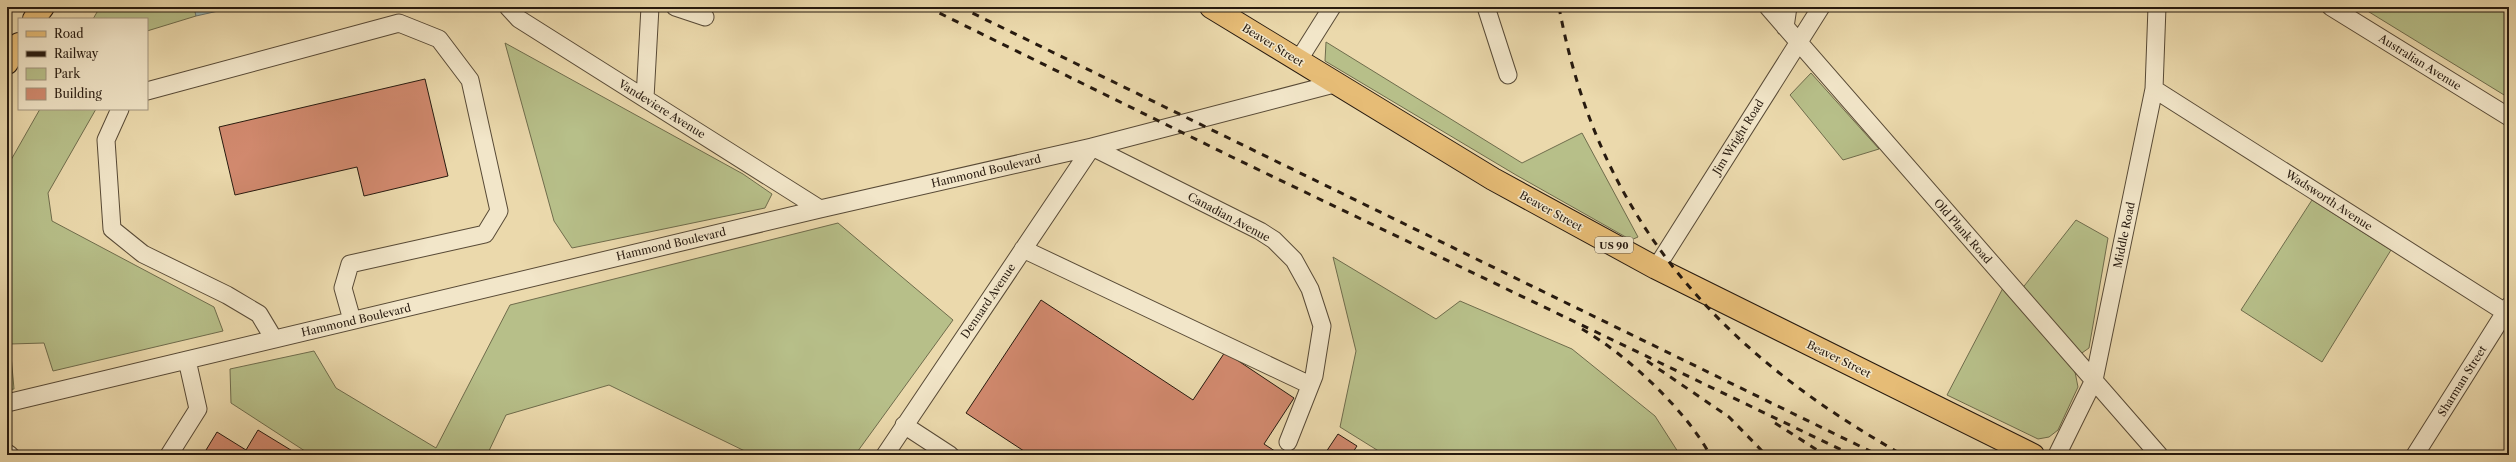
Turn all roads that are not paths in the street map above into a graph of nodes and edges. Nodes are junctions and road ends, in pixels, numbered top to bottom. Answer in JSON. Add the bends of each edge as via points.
{"nodes":[{"id":1,"x":43,"y":7,"type":"edge"},
{"id":2,"x":508,"y":7,"type":"edge"},
{"id":3,"x":650,"y":7,"type":"edge"},
{"id":4,"x":675,"y":7,"type":"edge"},
{"id":5,"x":1211,"y":7,"type":"edge"},
{"id":6,"x":1332,"y":7,"type":"edge"},
{"id":7,"x":1486,"y":7,"type":"edge"},
{"id":8,"x":1768,"y":7,"type":"edge"},
{"id":9,"x":1788,"y":7,"type":"edge"},
{"id":10,"x":1821,"y":7,"type":"edge"},
{"id":11,"x":2158,"y":7,"type":"edge"},
{"id":12,"x":2331,"y":7,"type":"edge"},
{"id":13,"x":705,"y":17,"type":"dead end"},
{"id":14,"x":35,"y":18,"type":"edge"},
{"id":15,"x":1785,"y":27,"type":"junction"},
{"id":16,"x":1798,"y":42,"type":"junction"},
{"id":17,"x":18,"y":46,"type":"edge"},
{"id":18,"x":1298,"y":61,"type":"junction"},
{"id":19,"x":7,"y":63,"type":"edge"},
{"id":20,"x":1508,"y":75,"type":"dead end"},
{"id":21,"x":1334,"y":84,"type":"junction"},
{"id":22,"x":2154,"y":88,"type":"junction"},
{"id":23,"x":148,"y":91,"type":"edge"},
{"id":24,"x":645,"y":98,"type":"junction"},
{"id":25,"x":120,"y":110,"type":"edge"},
{"id":26,"x":2509,"y":117,"type":"edge"},
{"id":27,"x":1092,"y":147,"type":"junction"},
{"id":28,"x":820,"y":209,"type":"junction"},
{"id":29,"x":1023,"y":249,"type":"junction"},
{"id":30,"x":1656,"y":268,"type":"junction"},
{"id":31,"x":2507,"y":309,"type":"edge"},
{"id":32,"x":352,"y":320,"type":"junction"},
{"id":33,"x":274,"y":339,"type":"junction"},
{"id":34,"x":187,"y":360,"type":"junction"},
{"id":35,"x":2094,"y":380,"type":"junction"},
{"id":36,"x":1310,"y":385,"type":"junction"},
{"id":37,"x":7,"y":403,"type":"edge"},
{"id":38,"x":904,"y":425,"type":"junction"},
{"id":39,"x":1288,"y":442,"type":"dead end"},
{"id":40,"x":7,"y":453,"type":"edge"},
{"id":41,"x":10,"y":455,"type":"edge"},
{"id":42,"x":169,"y":455,"type":"edge"},
{"id":43,"x":885,"y":455,"type":"edge"},
{"id":44,"x":950,"y":455,"type":"edge"},
{"id":45,"x":2033,"y":455,"type":"edge"},
{"id":46,"x":2057,"y":455,"type":"edge"},
{"id":47,"x":2159,"y":455,"type":"edge"},
{"id":48,"x":2415,"y":455,"type":"edge"}],
"edges":[{"from":1,"to":14,"type":"main road"},
{"from":2,"to":24,"type":"street","name":"Vandeviere Avenue","via":[[519,19]]},
{"from":3,"to":24,"type":"street"},
{"from":4,"to":13,"type":"street"},
{"from":5,"to":18,"type":"main road","name":"Beaver Street","number":"US 90"},
{"from":6,"to":18,"type":"street"},
{"from":7,"to":20,"type":"street"},
{"from":8,"to":15,"type":"street","name":"Old Plank Road"},
{"from":9,"to":15,"type":"street"},
{"from":10,"to":16,"type":"street","name":"Jim Wright Road"},
{"from":11,"to":22,"type":"street","name":"Middle Road"},
{"from":12,"to":26,"type":"street","name":"Australian Avenue"},
{"from":15,"to":16,"type":"street","name":"Old Plank Road"},
{"from":16,"to":30,"type":"street","name":"Jim Wright Road"},
{"from":16,"to":35,"type":"street","name":"Old Plank Road"},
{"from":17,"to":19,"type":"main road"},
{"from":18,"to":21,"type":"main road","name":"Beaver Street","number":"US 90"},
{"from":21,"to":27,"type":"street","name":"Hammond Boulevard"},
{"from":21,"to":30,"type":"main road","name":"Beaver Street","number":"US 90","via":[[1493,179]]},
{"from":22,"to":31,"type":"street","name":"Wadsworth Avenue"},
{"from":22,"to":35,"type":"street","name":"Middle Road"},
{"from":23,"to":32,"type":"street","via":[[399,23],[438,39],[470,80],[499,211],[485,234],[350,264],[343,288]]},
{"from":24,"to":28,"type":"street","name":"Vandeviere Avenue"},
{"from":25,"to":33,"type":"street","via":[[106,140],[112,228],[143,254],[227,295],[259,314]]},
{"from":27,"to":28,"type":"street","name":"Hammond Boulevard"},
{"from":27,"to":29,"type":"street","name":"Dennard Avenue"},
{"from":27,"to":36,"type":"street","name":"Canadian Avenue","via":[[1260,231],[1285,250],[1310,289],[1322,326],[1314,376]]},
{"from":28,"to":32,"type":"street","name":"Hammond Boulevard"},
{"from":29,"to":36,"type":"street"},
{"from":29,"to":38,"type":"street","name":"Dennard Avenue"},
{"from":30,"to":45,"type":"main road","name":"Beaver Street","number":"US 90"},
{"from":31,"to":48,"type":"street","name":"Sharman Street"},
{"from":32,"to":33,"type":"street","name":"Hammond Boulevard"},
{"from":33,"to":34,"type":"street","name":"Hammond Boulevard"},
{"from":34,"to":37,"type":"street","name":"Hammond Boulevard"},
{"from":34,"to":42,"type":"street","via":[[198,409]]},
{"from":35,"to":46,"type":"street","name":"Middle Road"},
{"from":35,"to":47,"type":"street","name":"Old Plank Road"},
{"from":36,"to":39,"type":"street","name":"Canadian Avenue"},
{"from":38,"to":43,"type":"street","name":"Dennard Avenue"},
{"from":38,"to":44,"type":"street"},
{"from":40,"to":41,"type":"street"}]}
